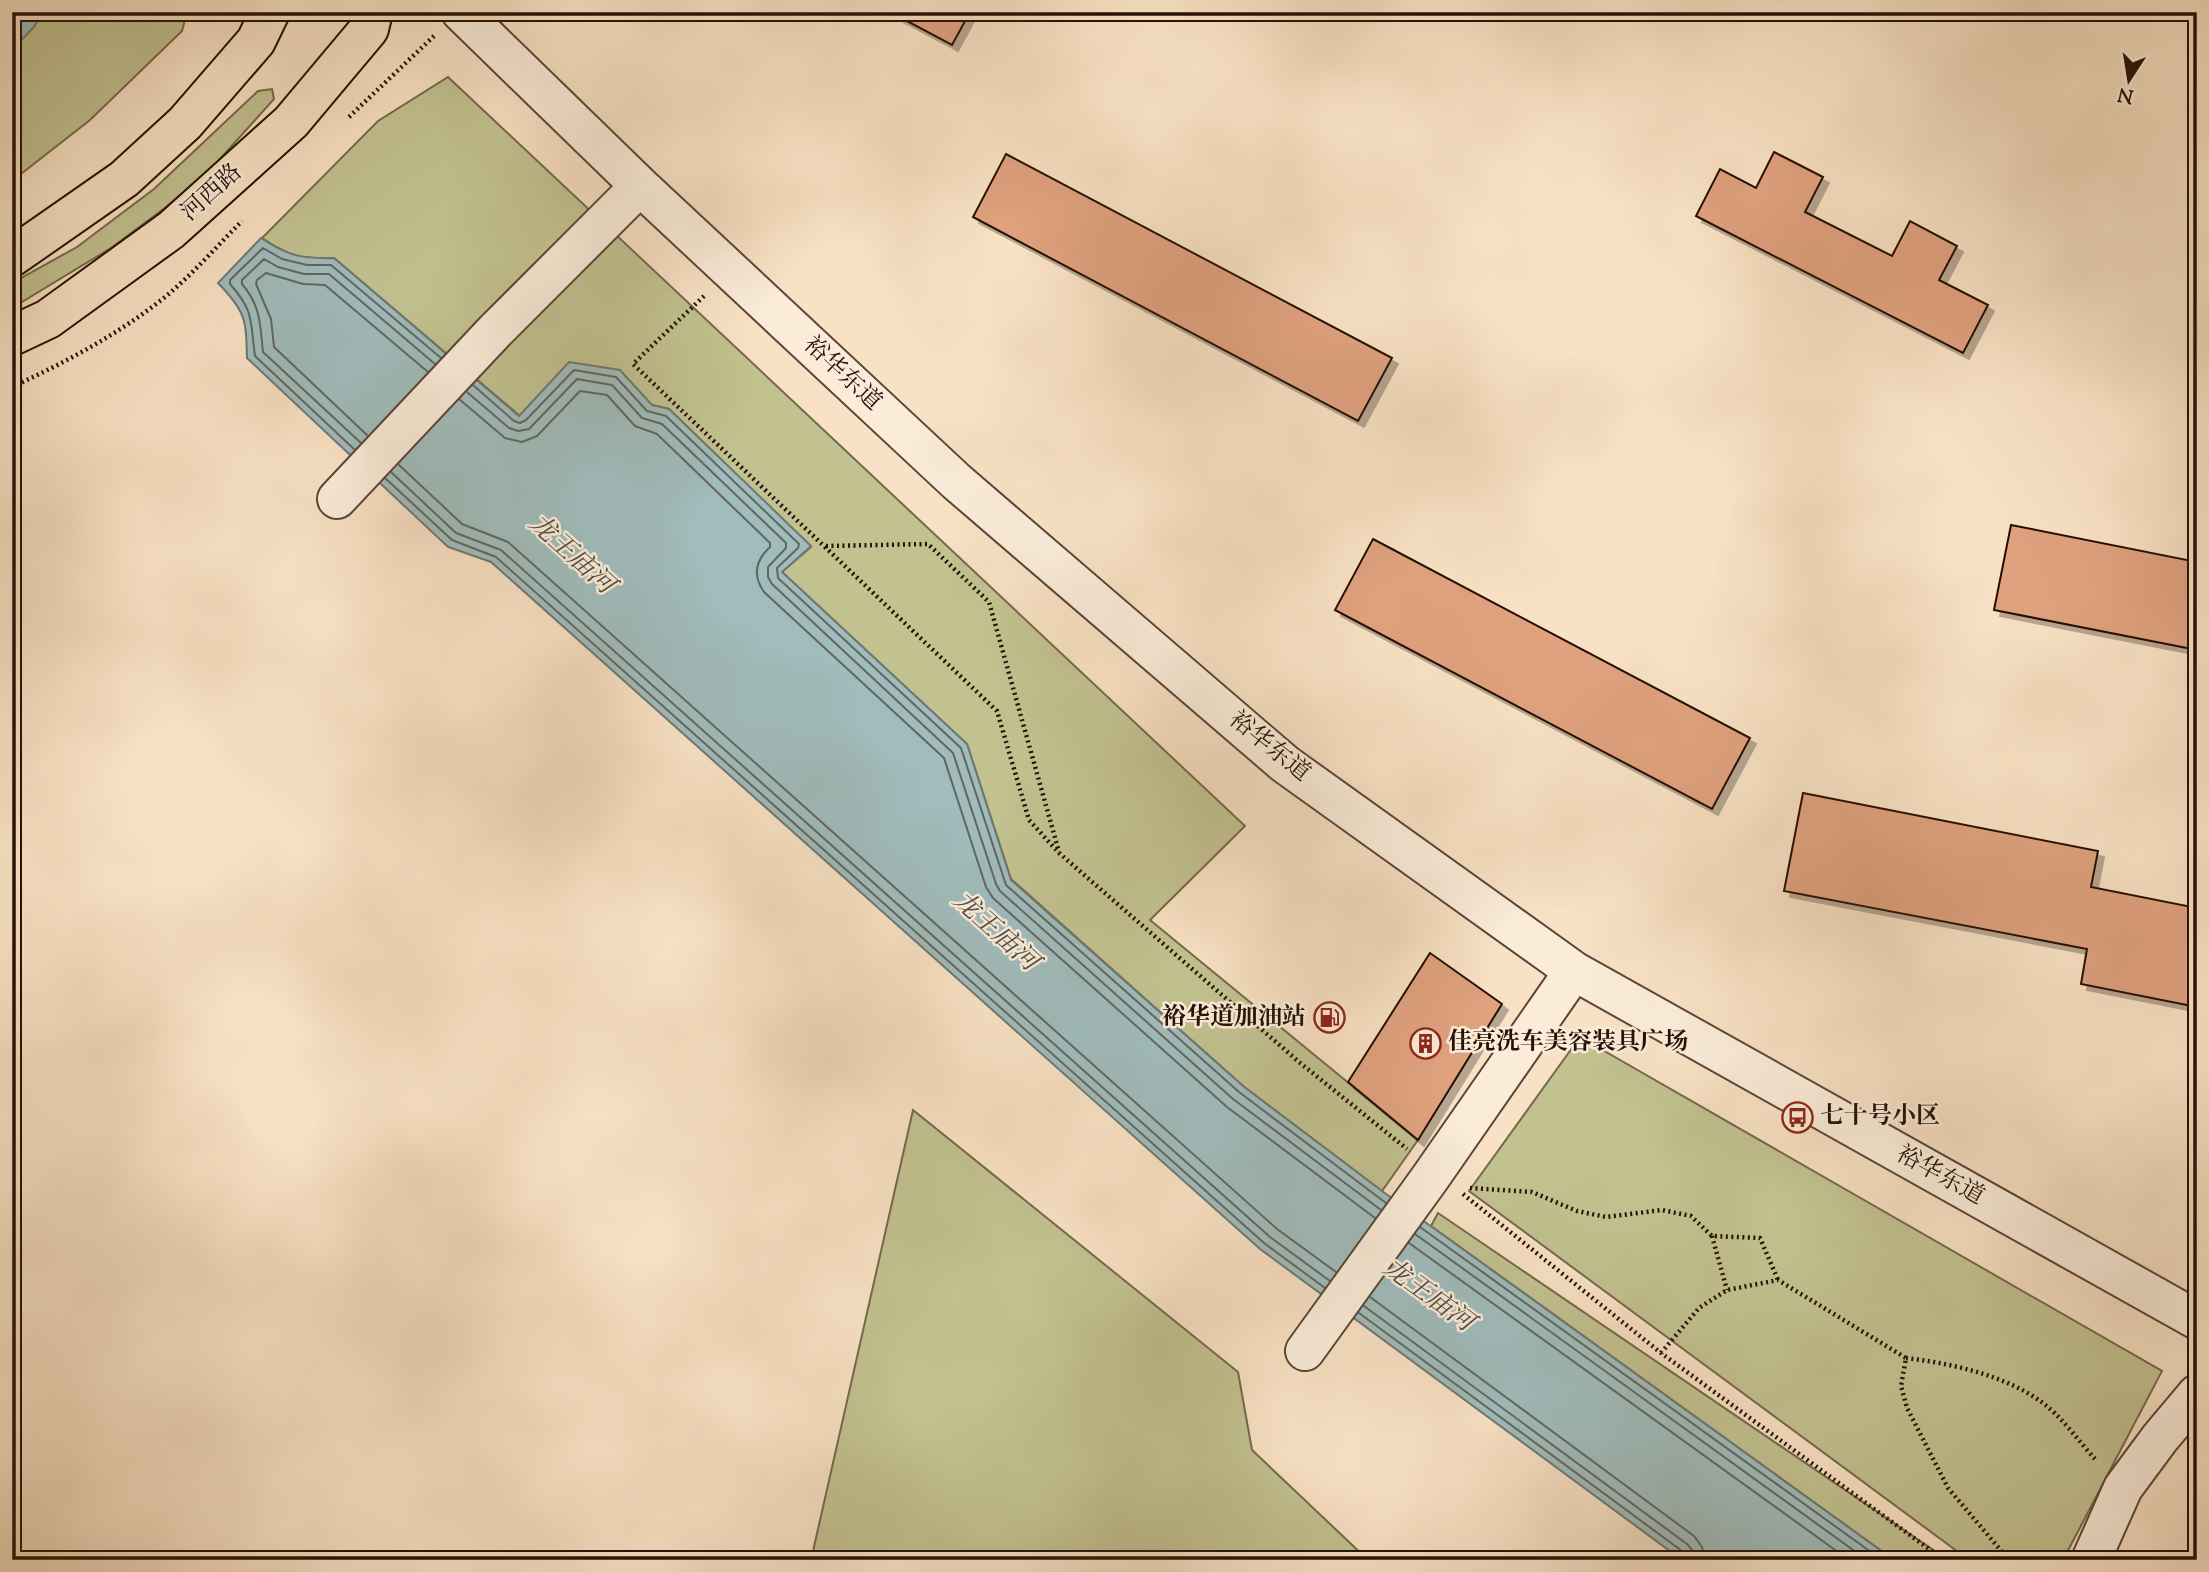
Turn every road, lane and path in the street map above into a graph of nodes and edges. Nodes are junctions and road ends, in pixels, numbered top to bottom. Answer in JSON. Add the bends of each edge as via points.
{"nodes":[{"id":1,"x":270,"y":12,"type":"edge"},
{"id":2,"x":461,"y":12,"type":"edge"},
{"id":3,"x":371,"y":21,"type":"edge"},
{"id":4,"x":640,"y":186,"type":"junction"},
{"id":5,"x":16,"y":255,"type":"edge"},
{"id":6,"x":708,"y":293,"type":"dead end"},
{"id":7,"x":12,"y":336,"type":"edge"},
{"id":8,"x":337,"y":499,"type":"dead end"},
{"id":9,"x":826,"y":546,"type":"junction"},
{"id":10,"x":1059,"y":853,"type":"junction"},
{"id":11,"x":1574,"y":971,"type":"junction"},
{"id":12,"x":1421,"y":1166,"type":"junction"},
{"id":13,"x":1712,"y":1236,"type":"junction"},
{"id":14,"x":1778,"y":1280,"type":"junction"},
{"id":15,"x":1727,"y":1290,"type":"junction"},
{"id":16,"x":2197,"y":1320,"type":"edge"},
{"id":17,"x":1305,"y":1351,"type":"dead end"},
{"id":18,"x":1661,"y":1353,"type":"junction"},
{"id":19,"x":1906,"y":1358,"type":"junction"},
{"id":20,"x":2197,"y":1394,"type":"edge"},
{"id":21,"x":2123,"y":1488,"type":"junction"},
{"id":22,"x":1944,"y":1560,"type":"edge"},
{"id":23,"x":2009,"y":1560,"type":"edge"},
{"id":24,"x":2091,"y":1560,"type":"edge"}],
"edges":[{"from":1,"to":5,"type":"main road","via":[[256,41],[185,123],[124,179]]},
{"from":2,"to":4,"type":"street","name":"裕华东道"},
{"from":3,"to":7,"type":"main road","name":"河西路","via":[[291,122],[171,230],[48,318]]},
{"from":4,"to":8,"type":"street"},
{"from":4,"to":11,"type":"street","name":"裕华东道","via":[[957,482],[1285,764]]},
{"from":6,"to":9,"type":"path","via":[[633,365]]},
{"from":9,"to":10,"type":"path","via":[[997,711],[1029,820]]},
{"from":9,"to":10,"type":"path","via":[[928,544],[989,602]]},
{"from":10,"to":12,"type":"path"},
{"from":11,"to":12,"type":"street"},
{"from":11,"to":16,"type":"street","name":"裕华东道"},
{"from":12,"to":17,"type":"street"},
{"from":13,"to":14,"type":"path","via":[[1760,1238]]},
{"from":13,"to":15,"type":"path"},
{"from":13,"to":18,"type":"path","via":[[1691,1216],[1662,1210],[1606,1217],[1577,1212],[1532,1192],[1454,1187]]},
{"from":14,"to":15,"type":"path"},
{"from":14,"to":19,"type":"path"},
{"from":15,"to":18,"type":"path","via":[[1699,1308]]},
{"from":18,"to":22,"type":"path"},
{"from":19,"to":21,"type":"path","via":[[1941,1362],[2018,1387],[2043,1402]]},
{"from":19,"to":23,"type":"path","via":[[1901,1387],[1907,1408],[1948,1488]]},
{"from":20,"to":21,"type":"street"},
{"from":21,"to":24,"type":"street"}]}
